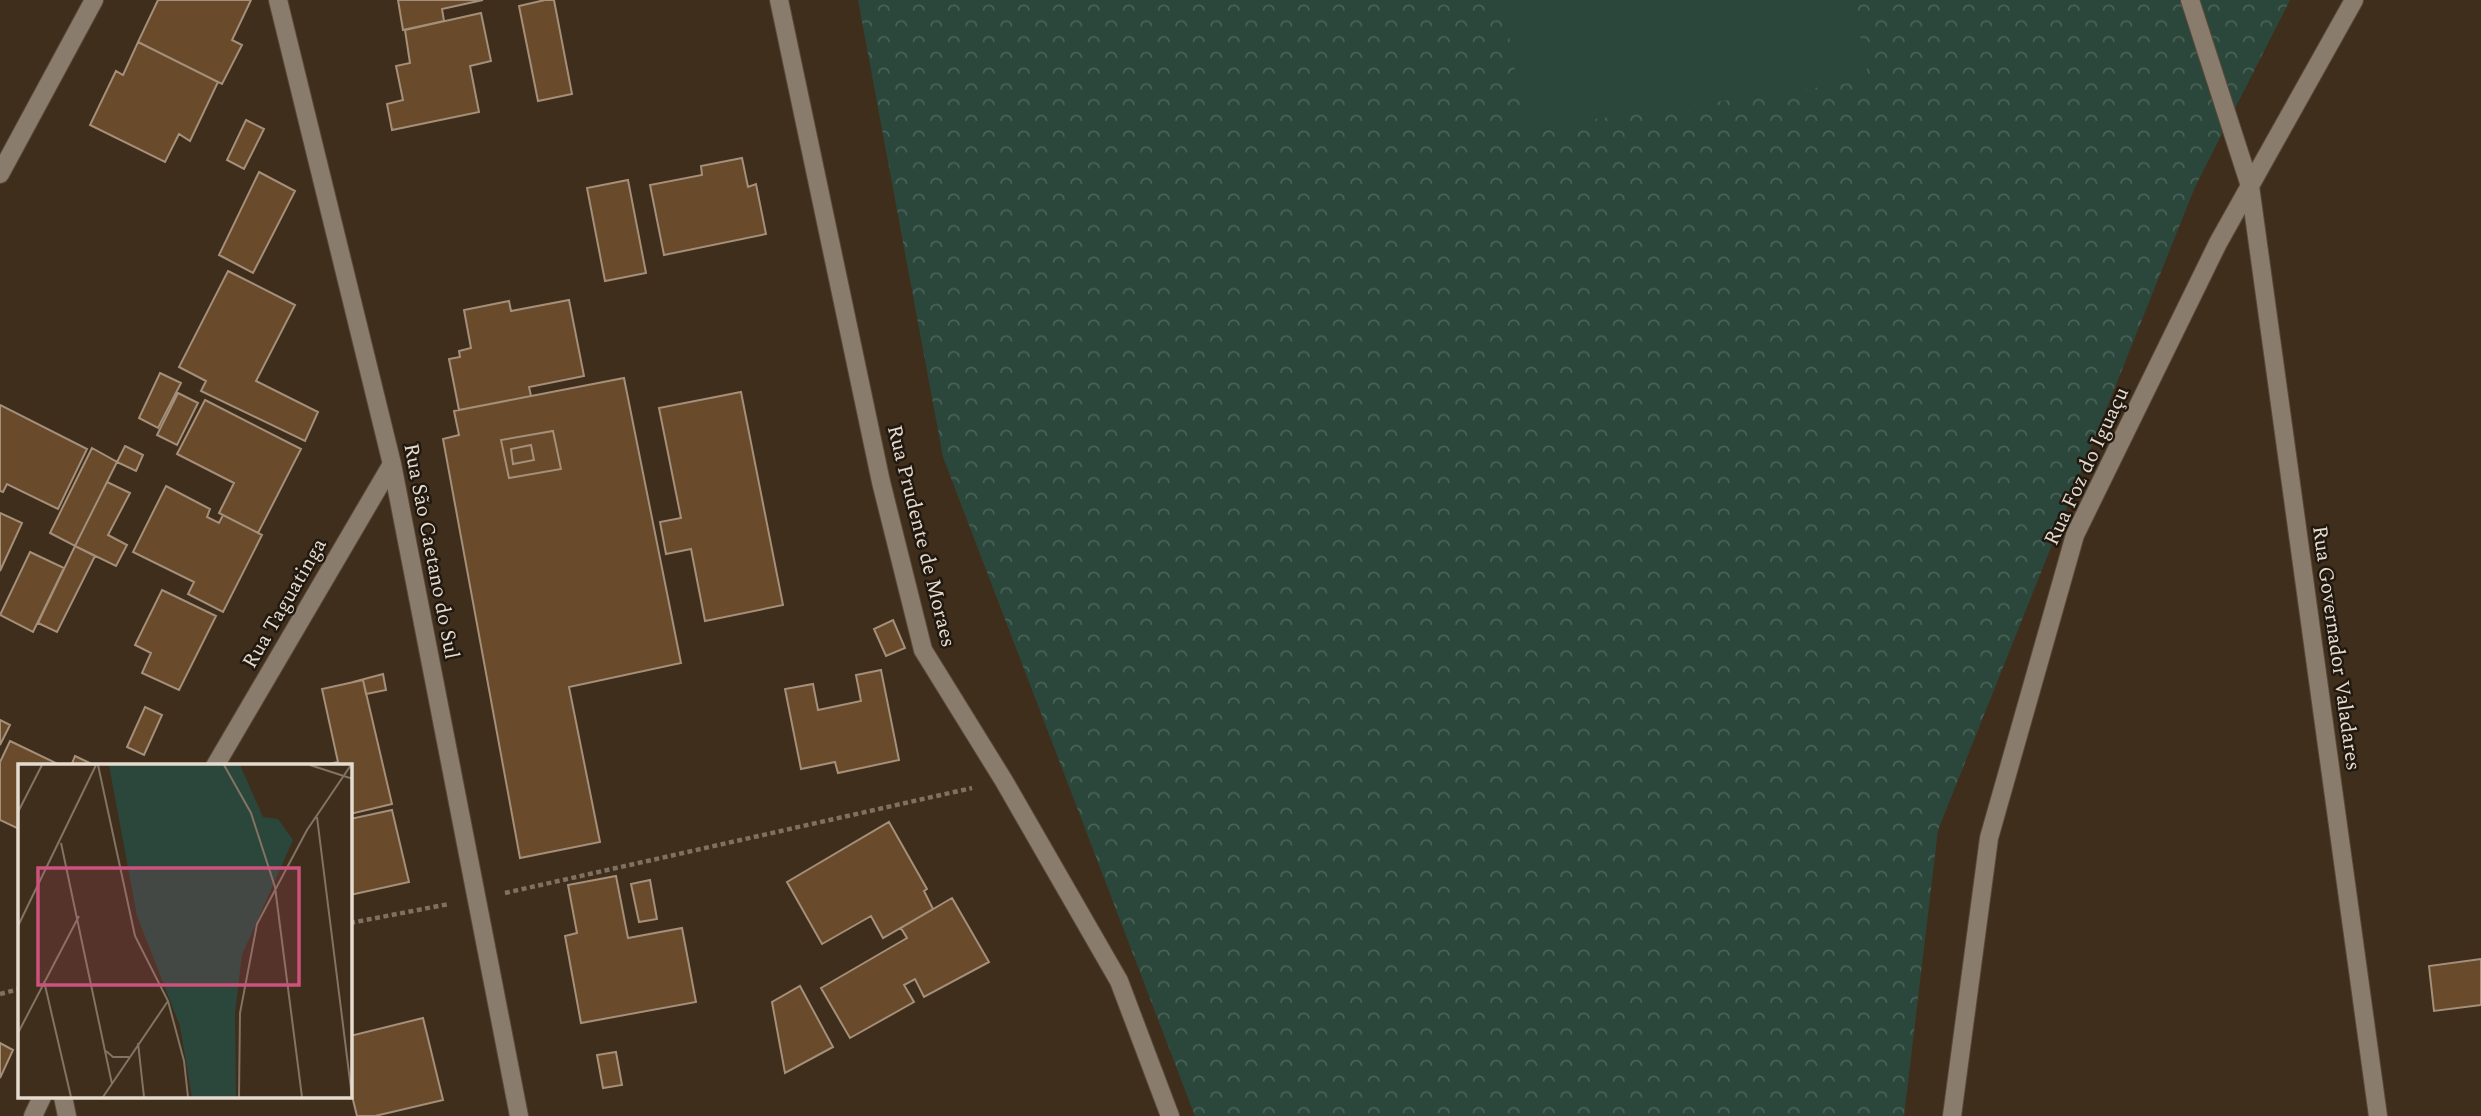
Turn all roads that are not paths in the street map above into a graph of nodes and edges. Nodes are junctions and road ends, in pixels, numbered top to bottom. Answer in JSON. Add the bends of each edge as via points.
{"nodes":[{"id":1,"x":94,"y":0,"type":"edge"},
{"id":2,"x":278,"y":0,"type":"edge"},
{"id":3,"x":779,"y":0,"type":"edge"},
{"id":4,"x":2190,"y":0,"type":"edge"},
{"id":5,"x":2354,"y":0,"type":"edge"},
{"id":6,"x":0,"y":174,"type":"edge"},
{"id":7,"x":2250,"y":186,"type":"junction"},
{"id":8,"x":392,"y":464,"type":"junction"},
{"id":9,"x":216,"y":764,"type":"edge"},
{"id":10,"x":42,"y":1098,"type":"edge"},
{"id":11,"x":63,"y":1098,"type":"edge"},
{"id":12,"x":33,"y":1116,"type":"edge"},
{"id":13,"x":67,"y":1116,"type":"edge"},
{"id":14,"x":519,"y":1116,"type":"edge"},
{"id":15,"x":1170,"y":1116,"type":"edge"},
{"id":16,"x":1952,"y":1116,"type":"edge"},
{"id":17,"x":2378,"y":1116,"type":"edge"}],
"edges":[{"from":1,"to":6,"type":"street"},
{"from":2,"to":8,"type":"street","name":"Rua São Caetano do Sul"},
{"from":3,"to":15,"type":"street","name":"Rua Prudente de Moraes","via":[[881,482],[923,650],[1119,981]]},
{"from":4,"to":7,"type":"street","name":"Rua Governador Valadares"},
{"from":5,"to":7,"type":"street","name":"Rua Foz do Iguaçu"},
{"from":7,"to":16,"type":"street","name":"Rua Foz do Iguaçu","via":[[2075,535],[1989,838]]},
{"from":7,"to":17,"type":"street","name":"Rua Governador Valadares"},
{"from":8,"to":9,"type":"street","name":"Rua Taguatinga"},
{"from":8,"to":14,"type":"street","name":"Rua São Caetano do Sul"},
{"from":10,"to":12,"type":"street"},
{"from":11,"to":13,"type":"street"}]}
